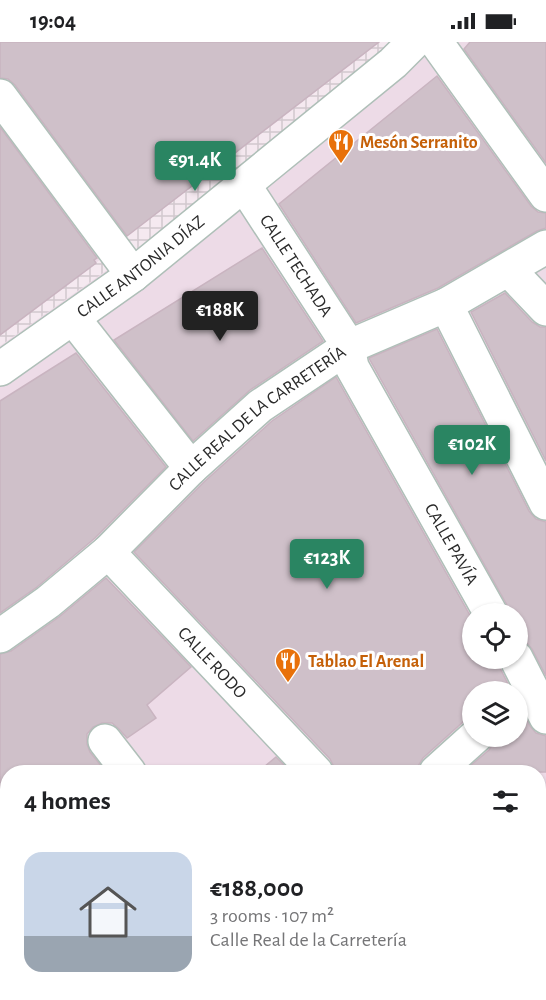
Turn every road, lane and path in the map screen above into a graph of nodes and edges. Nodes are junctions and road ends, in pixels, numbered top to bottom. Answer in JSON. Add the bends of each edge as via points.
{"nodes":[{"id":1,"x":414,"y":42,"type":"edge"},
{"id":2,"x":436,"y":42,"type":"edge"},
{"id":3,"x":0,"y":96,"type":"edge"},
{"id":4,"x":244,"y":185,"type":"junction"},
{"id":5,"x":546,"y":195,"type":"edge"},
{"id":6,"x":546,"y":248,"type":"edge"},
{"id":7,"x":509,"y":270,"type":"junction"},
{"id":8,"x":133,"y":275,"type":"junction"},
{"id":9,"x":446,"y":305,"type":"junction"},
{"id":10,"x":546,"y":309,"type":"edge"},
{"id":11,"x":73,"y":318,"type":"junction"},
{"id":12,"x":348,"y":347,"type":"junction"},
{"id":13,"x":0,"y":369,"type":"edge"},
{"id":14,"x":191,"y":468,"type":"junction"},
{"id":15,"x":546,"y":503,"type":"edge"},
{"id":16,"x":108,"y":552,"type":"junction"},
{"id":17,"x":485,"y":603,"type":"edge"},
{"id":18,"x":0,"y":636,"type":"edge"},
{"id":19,"x":522,"y":669,"type":"edge"},
{"id":20,"x":532,"y":689,"type":"edge"},
{"id":21,"x":546,"y":717,"type":"edge"},
{"id":22,"x":105,"y":741,"type":"dead end"},
{"id":23,"x":464,"y":747,"type":"edge"},
{"id":24,"x":124,"y":765,"type":"edge"},
{"id":25,"x":309,"y":765,"type":"edge"},
{"id":26,"x":444,"y":765,"type":"edge"}],
"edges":[{"from":1,"to":4,"type":"street","name":"CALLE ANTONIA DÍAZ"},
{"from":2,"to":5,"type":"street"},
{"from":3,"to":8,"type":"street"},
{"from":4,"to":8,"type":"street","name":"CALLE ANTONIA DÍAZ"},
{"from":4,"to":12,"type":"street","name":"CALLE TECHADA"},
{"from":6,"to":7,"type":"street","name":"CALLE REAL DE LA CARRETERÍA"},
{"from":7,"to":9,"type":"street","name":"CALLE REAL DE LA CARRETERÍA"},
{"from":7,"to":10,"type":"street"},
{"from":8,"to":11,"type":"street","name":"CALLE ANTONIA DÍAZ"},
{"from":9,"to":12,"type":"street","name":"CALLE REAL DE LA CARRETERÍA"},
{"from":9,"to":15,"type":"street"},
{"from":11,"to":13,"type":"street","name":"CALLE ANTONIA DÍAZ"},
{"from":11,"to":14,"type":"street"},
{"from":12,"to":14,"type":"street","name":"CALLE REAL DE LA CARRETERÍA","via":[[260,406]]},
{"from":12,"to":17,"type":"street","name":"CALLE PAVÍA","via":[[352,367]]},
{"from":14,"to":16,"type":"street","name":"CALLE REAL DE LA CARRETERÍA"},
{"from":16,"to":18,"type":"street","name":"CALLE REAL DE LA CARRETERÍA"},
{"from":16,"to":25,"type":"street","name":"CALLE RODO"},
{"from":19,"to":20,"type":"street"},
{"from":20,"to":21,"type":"street"},
{"from":22,"to":24,"type":"street"},
{"from":23,"to":26,"type":"street"}]}
